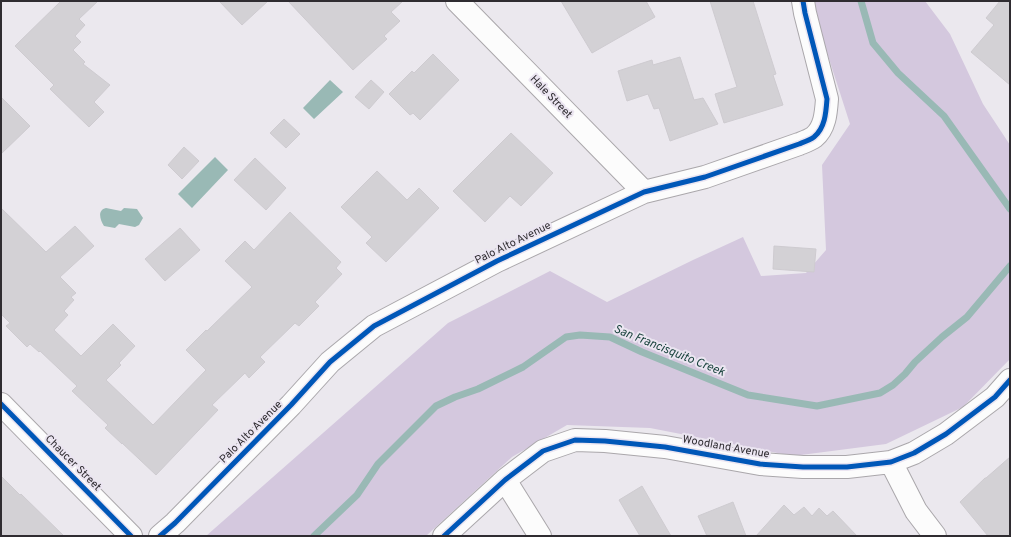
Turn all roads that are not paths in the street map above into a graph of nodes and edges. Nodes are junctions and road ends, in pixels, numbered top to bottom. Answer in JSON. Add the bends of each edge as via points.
{"nodes":[{"id":1,"x":457,"y":1,"type":"edge"},
{"id":2,"x":802,"y":1,"type":"edge"},
{"id":3,"x":644,"y":192,"type":"junction"},
{"id":4,"x":1010,"y":380,"type":"edge"},
{"id":5,"x":1,"y":404,"type":"edge"},
{"id":6,"x":891,"y":462,"type":"junction"},
{"id":7,"x":505,"y":480,"type":"junction"},
{"id":8,"x":131,"y":536,"type":"edge"},
{"id":9,"x":160,"y":536,"type":"edge"},
{"id":10,"x":444,"y":536,"type":"edge"},
{"id":11,"x":540,"y":536,"type":"edge"},
{"id":12,"x":935,"y":536,"type":"edge"}],
"edges":[{"from":1,"to":3,"type":"street","name":"Hale Street"},
{"from":2,"to":3,"type":"street","name":"Palo Alto Avenue","via":[[827,99],[822,126],[814,137],[705,177]]},
{"from":3,"to":9,"type":"street","name":"Palo Alto Avenue","via":[[497,261],[374,326],[330,362],[291,405]]},
{"from":4,"to":6,"type":"street","name":"Woodland Avenue","via":[[995,397],[946,434],[914,453]]},
{"from":5,"to":8,"type":"street","name":"Chaucer Street"},
{"from":6,"to":7,"type":"street","name":"Woodland Avenue","via":[[847,467],[803,467],[760,464],[665,446],[575,440],[543,451]]},
{"from":6,"to":12,"type":"street","via":[[916,511]]},
{"from":7,"to":10,"type":"street","name":"Woodland Avenue"},
{"from":7,"to":11,"type":"street"}]}
